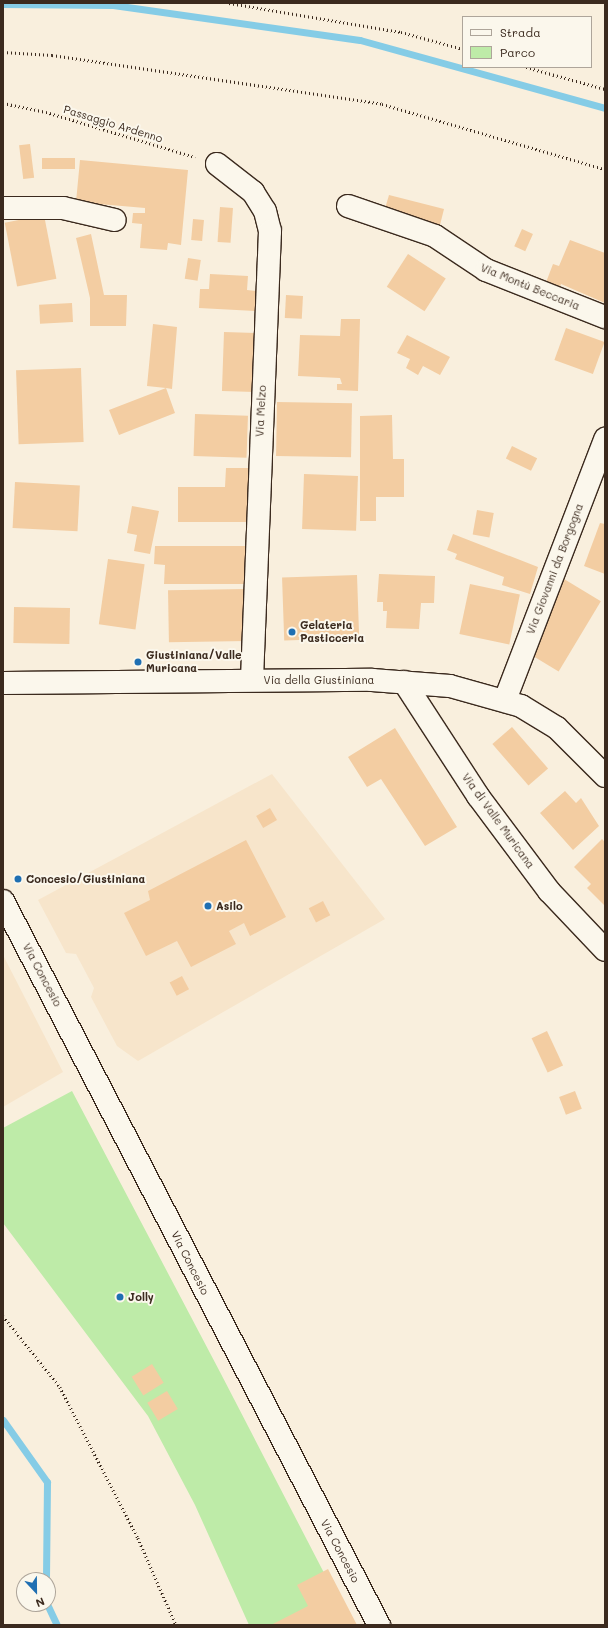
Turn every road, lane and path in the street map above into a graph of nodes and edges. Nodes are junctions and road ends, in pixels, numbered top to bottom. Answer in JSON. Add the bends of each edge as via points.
{"nodes":[{"id":1,"x":229,"y":3,"type":"edge"},
{"id":2,"x":462,"y":50,"type":"edge"},
{"id":3,"x":3,"y":52,"type":"edge"},
{"id":4,"x":530,"y":68,"type":"edge"},
{"id":5,"x":605,"y":89,"type":"edge"},
{"id":6,"x":3,"y":103,"type":"edge"},
{"id":7,"x":217,"y":164,"type":"joint"},
{"id":8,"x":605,"y":169,"type":"edge"},
{"id":9,"x":348,"y":206,"type":"dead end"},
{"id":10,"x":3,"y":208,"type":"edge"},
{"id":11,"x":115,"y":220,"type":"dead end"},
{"id":12,"x":605,"y":317,"type":"edge"},
{"id":13,"x":605,"y":439,"type":"edge"},
{"id":14,"x":252,"y":680,"type":"junction"},
{"id":15,"x":404,"y":682,"type":"junction"},
{"id":16,"x":3,"y":683,"type":"edge"},
{"id":17,"x":505,"y":700,"type":"junction"},
{"id":18,"x":604,"y":770,"type":"edge"},
{"id":19,"x":3,"y":901,"type":"edge"},
{"id":20,"x":605,"y":950,"type":"edge"},
{"id":21,"x":3,"y":1316,"type":"edge"},
{"id":22,"x":176,"y":1625,"type":"edge"},
{"id":23,"x":379,"y":1625,"type":"edge"}],
"edges":[{"from":1,"to":2,"type":"path","via":[[401,32]]},
{"from":3,"to":8,"type":"path","via":[[52,54],[382,104]]},
{"from":4,"to":5,"type":"path"},
{"from":6,"to":7,"type":"path","name":"Passaggio Ardenno","via":[[46,112]]},
{"from":7,"to":14,"type":"street","name":"Via Melzo","via":[[253,192],[265,211],[270,236],[256,502]]},
{"from":9,"to":12,"type":"street","name":"Via Montù Beccaria","via":[[435,236],[486,270]]},
{"from":10,"to":11,"type":"street","via":[[63,208]]},
{"from":13,"to":17,"type":"street","name":"Via Giovanni da Borgogna"},
{"from":14,"to":15,"type":"street","name":"Via della Giustiniana"},
{"from":14,"to":16,"type":"street","name":"Via della Giustiniana"},
{"from":15,"to":17,"type":"street","name":"Via della Giustiniana","via":[[450,686]]},
{"from":15,"to":20,"type":"street","name":"Via di Valle Muricana","via":[[478,796],[544,885]]},
{"from":17,"to":18,"type":"street","name":"Via della Giustiniana","via":[[557,728]]},
{"from":19,"to":23,"type":"street","name":"Via Concesio"},
{"from":21,"to":22,"type":"path","via":[[60,1387],[138,1538]]}]}
